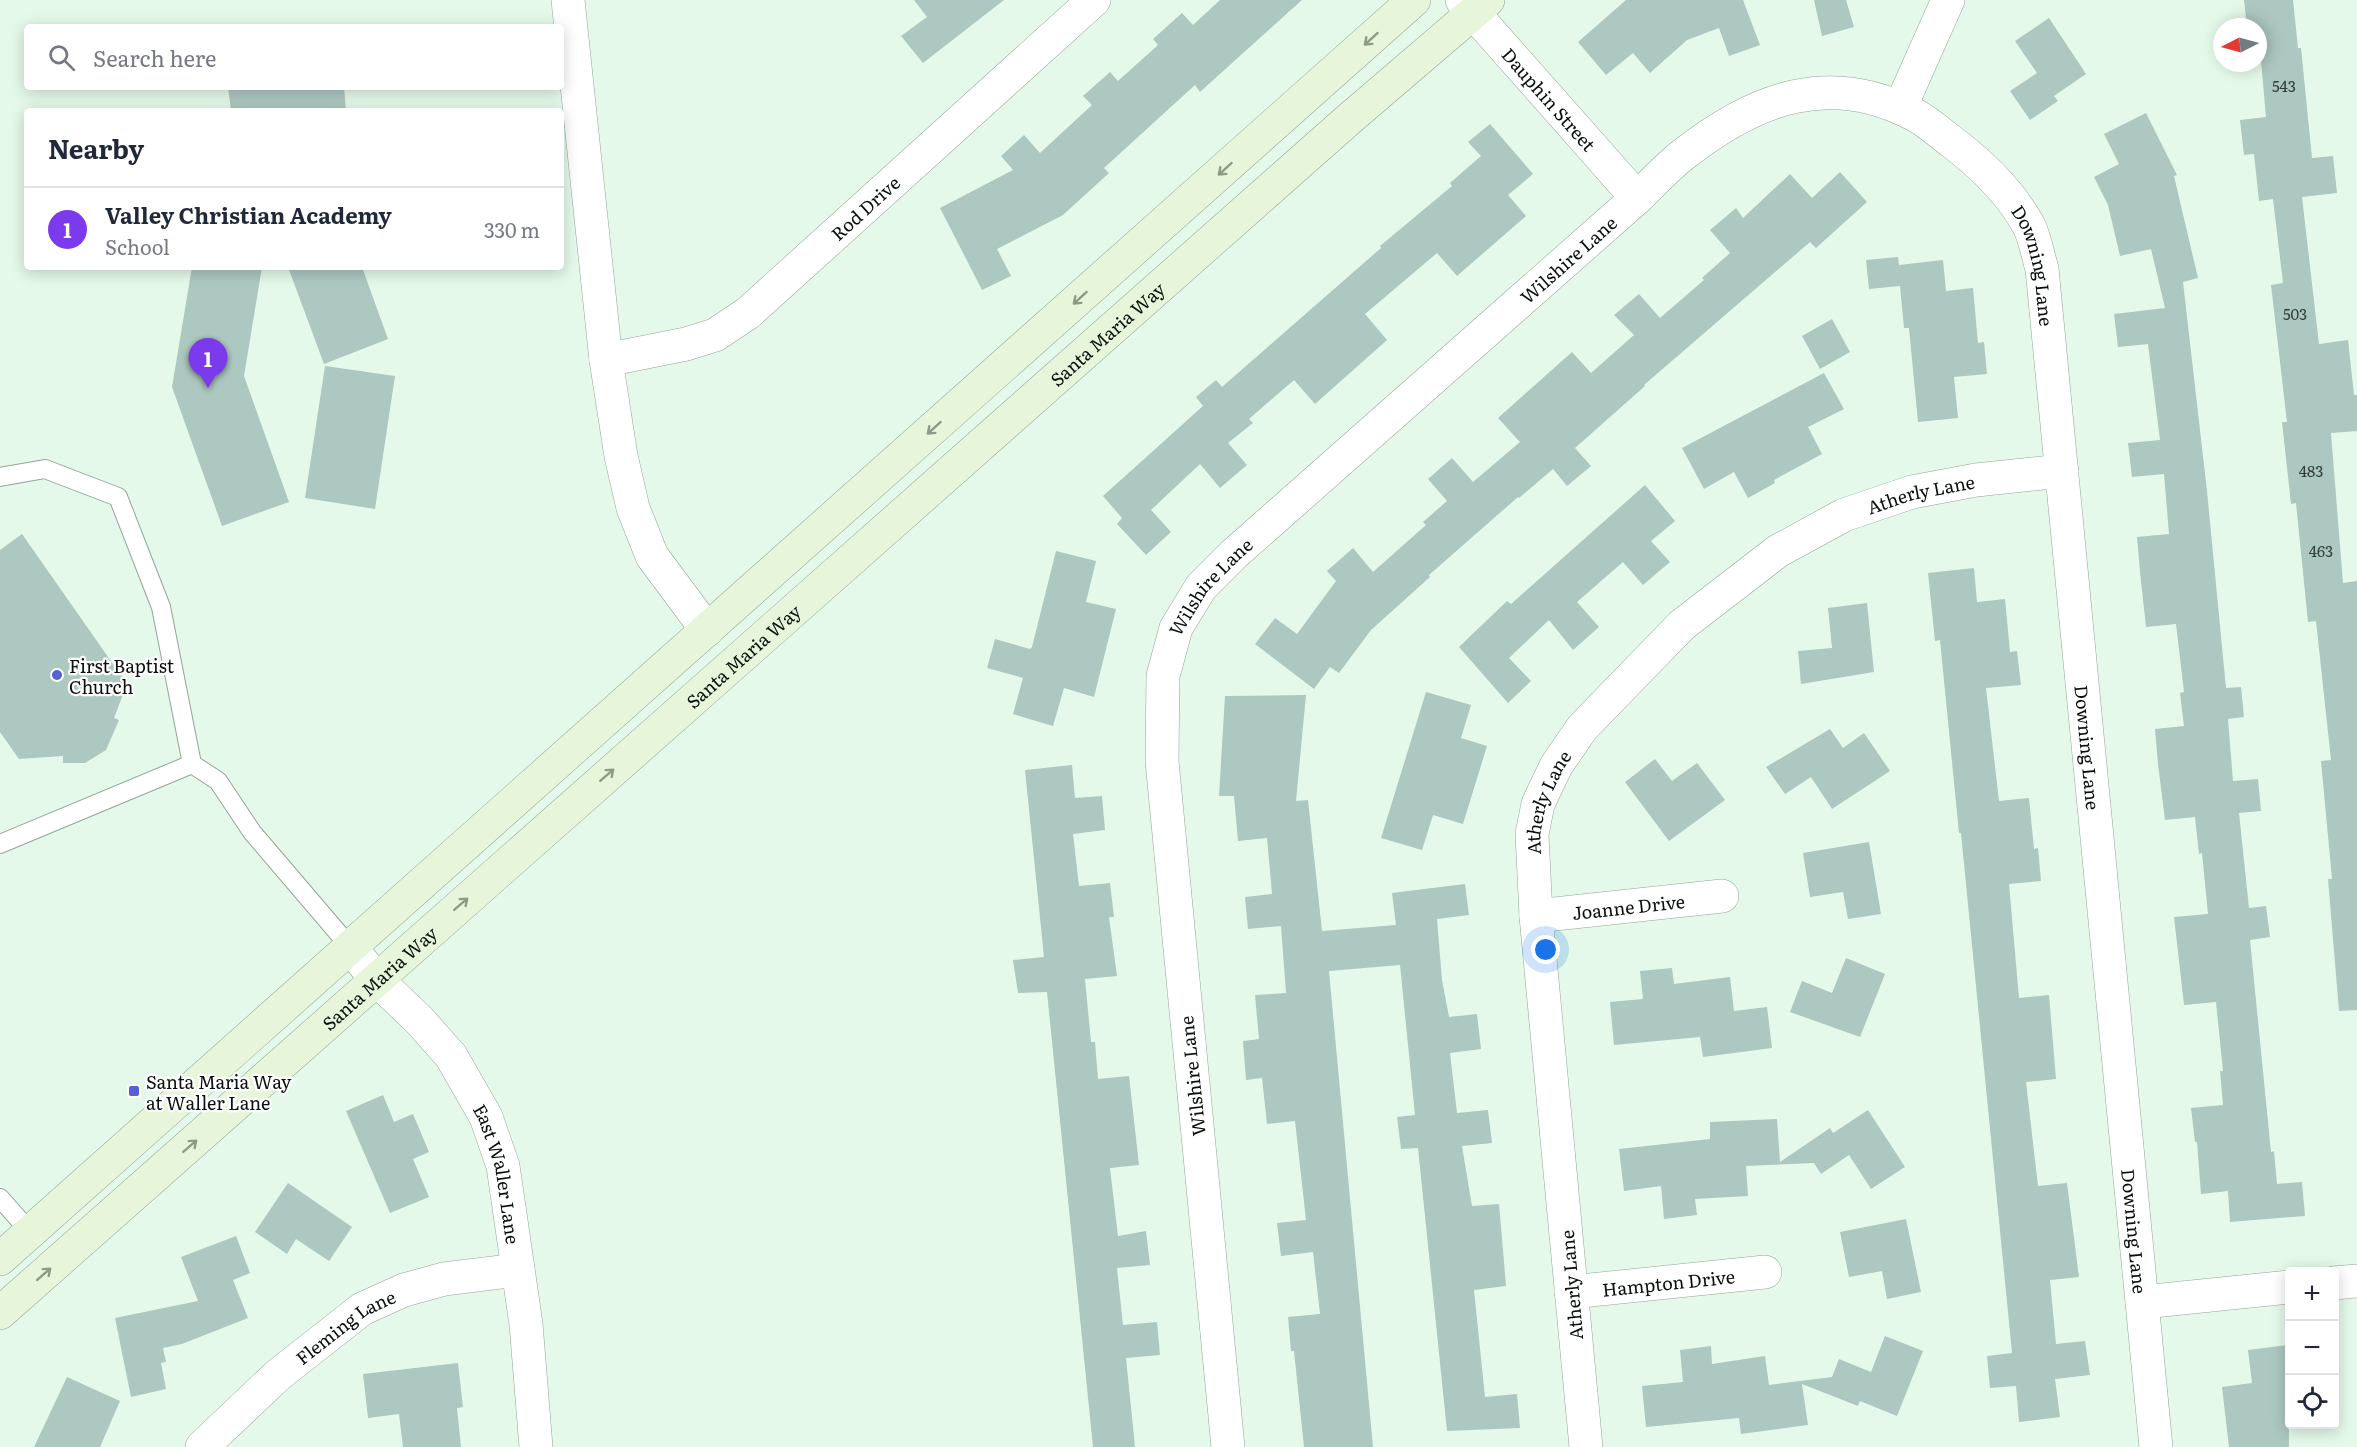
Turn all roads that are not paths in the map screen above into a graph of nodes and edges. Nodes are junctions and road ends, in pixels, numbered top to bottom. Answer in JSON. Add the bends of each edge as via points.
{"nodes":[{"id":1,"x":568,"y":0,"type":"edge"},
{"id":2,"x":1094,"y":0,"type":"edge"},
{"id":3,"x":1414,"y":0,"type":"edge"},
{"id":4,"x":1948,"y":0,"type":"edge"},
{"id":5,"x":1474,"y":4,"type":"edge"},
{"id":6,"x":1900,"y":108,"type":"junction"},
{"id":7,"x":1637,"y":198,"type":"junction"},
{"id":8,"x":606,"y":360,"type":"junction"},
{"id":9,"x":2062,"y":471,"type":"junction"},
{"id":10,"x":0,"y":477,"type":"edge"},
{"id":11,"x":707,"y":630,"type":"junction"},
{"id":12,"x":192,"y":764,"type":"junction"},
{"id":13,"x":0,"y":844,"type":"edge"},
{"id":14,"x":1722,"y":896,"type":"dead end"},
{"id":15,"x":1536,"y":916,"type":"junction"},
{"id":16,"x":351,"y":948,"type":"junction"},
{"id":17,"x":376,"y":979,"type":"junction"},
{"id":18,"x":0,"y":1198,"type":"edge"},
{"id":19,"x":30,"y":1232,"type":"junction"},
{"id":20,"x":0,"y":1259,"type":"edge"},
{"id":21,"x":518,"y":1270,"type":"junction"},
{"id":22,"x":1765,"y":1272,"type":"dead end"},
{"id":23,"x":2357,"y":1281,"type":"edge"},
{"id":24,"x":2339,"y":1283,"type":"edge"},
{"id":25,"x":2285,"y":1287,"type":"edge"},
{"id":26,"x":1571,"y":1292,"type":"junction"},
{"id":27,"x":2143,"y":1302,"type":"junction"},
{"id":28,"x":0,"y":1313,"type":"edge"},
{"id":29,"x":202,"y":1447,"type":"edge"},
{"id":30,"x":536,"y":1447,"type":"edge"},
{"id":31,"x":1228,"y":1447,"type":"edge"},
{"id":32,"x":1586,"y":1447,"type":"edge"},
{"id":33,"x":2156,"y":1447,"type":"edge"}],
"edges":[{"from":1,"to":8,"type":"street"},
{"from":2,"to":8,"type":"street","name":"Rod Drive","via":[[748,313],[715,335]]},
{"from":3,"to":11,"type":"main road","one_way":true},
{"from":4,"to":6,"type":"street"},
{"from":5,"to":7,"type":"street","name":"Dauphin Street"},
{"from":17,"to":5,"type":"main road","name":"Santa Maria Way","one_way":true,"via":[[1339,128]]},
{"from":6,"to":7,"type":"street","name":"Wilshire Lane","via":[[1850,92],[1804,94],[1763,105],[1711,134]]},
{"from":6,"to":9,"type":"street","name":"Downing Lane","via":[[1918,116],[1975,159],[2029,226],[2042,269]]},
{"from":7,"to":31,"type":"street","name":"Wilshire Lane","via":[[1234,554],[1201,587],[1176,628],[1163,676],[1162,761]]},
{"from":8,"to":11,"type":"street","via":[[633,508],[652,556]]},
{"from":9,"to":15,"type":"street","name":"Atherly Lane","via":[[1976,480],[1912,492],[1844,515],[1778,551],[1682,626],[1582,728],[1556,766],[1538,804],[1532,834]]},
{"from":9,"to":27,"type":"street","name":"Downing Lane"},
{"from":10,"to":12,"type":"lane","via":[[45,469],[118,497],[161,607]]},
{"from":11,"to":16,"type":"main road"},
{"from":12,"to":13,"type":"lane"},
{"from":12,"to":16,"type":"lane","via":[[218,781],[252,832]]},
{"from":14,"to":15,"type":"street","name":"Joanne Drive"},
{"from":15,"to":26,"type":"street","name":"Atherly Lane"},
{"from":16,"to":17,"type":"street","name":"East Waller Lane"},
{"from":16,"to":19,"type":"main road"},
{"from":17,"to":21,"type":"street","name":"East Waller Lane","via":[[451,1056],[486,1117],[503,1166]]},
{"from":28,"to":17,"type":"main road","name":"Santa Maria Way","one_way":true},
{"from":18,"to":19,"type":"lane"},
{"from":19,"to":20,"type":"main road"},
{"from":21,"to":29,"type":"street","name":"Fleming Lane","via":[[444,1279],[404,1290],[362,1309],[278,1376]]},
{"from":21,"to":30,"type":"street","name":"East Waller Lane"},
{"from":22,"to":26,"type":"street","name":"Hampton Drive"},
{"from":23,"to":24,"type":"street"},
{"from":25,"to":27,"type":"street"},
{"from":26,"to":32,"type":"street","name":"Atherly Lane"},
{"from":27,"to":33,"type":"street","name":"Downing Lane"}]}
